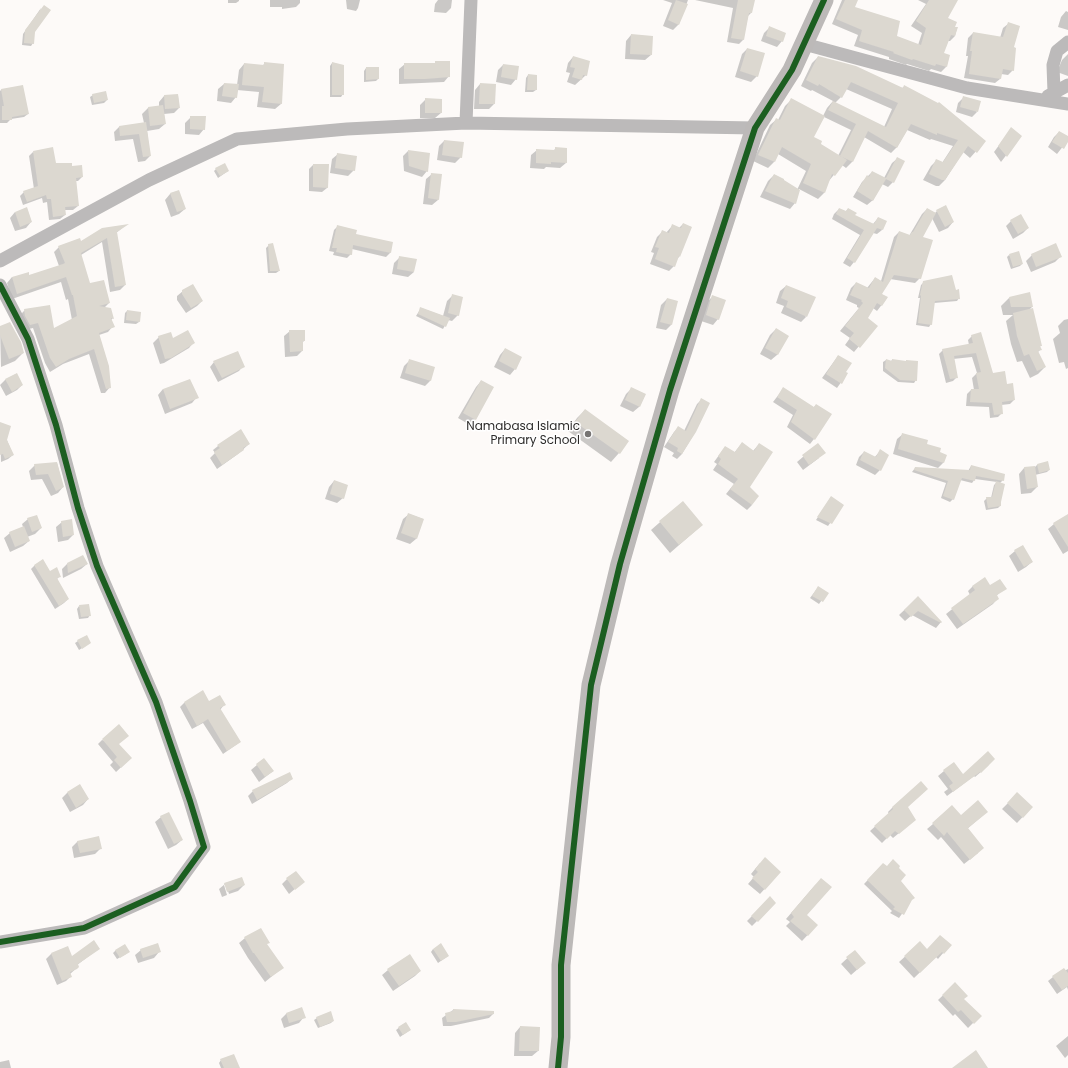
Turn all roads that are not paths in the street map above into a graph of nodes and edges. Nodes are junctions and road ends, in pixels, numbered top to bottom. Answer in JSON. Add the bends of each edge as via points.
{"nodes":[{"id":1,"x":471,"y":0,"type":"edge"},
{"id":2,"x":824,"y":0,"type":"edge"},
{"id":3,"x":1068,"y":42,"type":"edge"},
{"id":4,"x":804,"y":44,"type":"junction"},
{"id":5,"x":1068,"y":85,"type":"edge"},
{"id":6,"x":1054,"y":92,"type":"junction"},
{"id":7,"x":1041,"y":100,"type":"junction"},
{"id":8,"x":1068,"y":104,"type":"edge"},
{"id":9,"x":466,"y":123,"type":"junction"},
{"id":10,"x":755,"y":128,"type":"junction"},
{"id":11,"x":0,"y":261,"type":"edge"},
{"id":12,"x":0,"y":285,"type":"edge"},
{"id":13,"x":0,"y":942,"type":"edge"},
{"id":14,"x":558,"y":1068,"type":"edge"}],
"edges":[{"from":1,"to":9,"type":"street"},
{"from":2,"to":4,"type":"street"},
{"from":3,"to":6,"type":"street","via":[[1057,51],[1053,65]]},
{"from":4,"to":7,"type":"street","via":[[967,88]]},
{"from":4,"to":10,"type":"street","via":[[792,70]]},
{"from":5,"to":6,"type":"street"},
{"from":6,"to":7,"type":"street"},
{"from":7,"to":8,"type":"street"},
{"from":9,"to":10,"type":"street"},
{"from":9,"to":11,"type":"street","via":[[347,129],[237,139],[149,180]]},
{"from":10,"to":14,"type":"street","via":[[670,390],[620,564],[591,684],[561,965]]},
{"from":12,"to":13,"type":"street","via":[[28,339],[97,566],[156,702],[204,847],[175,887],[84,928]]}]}
